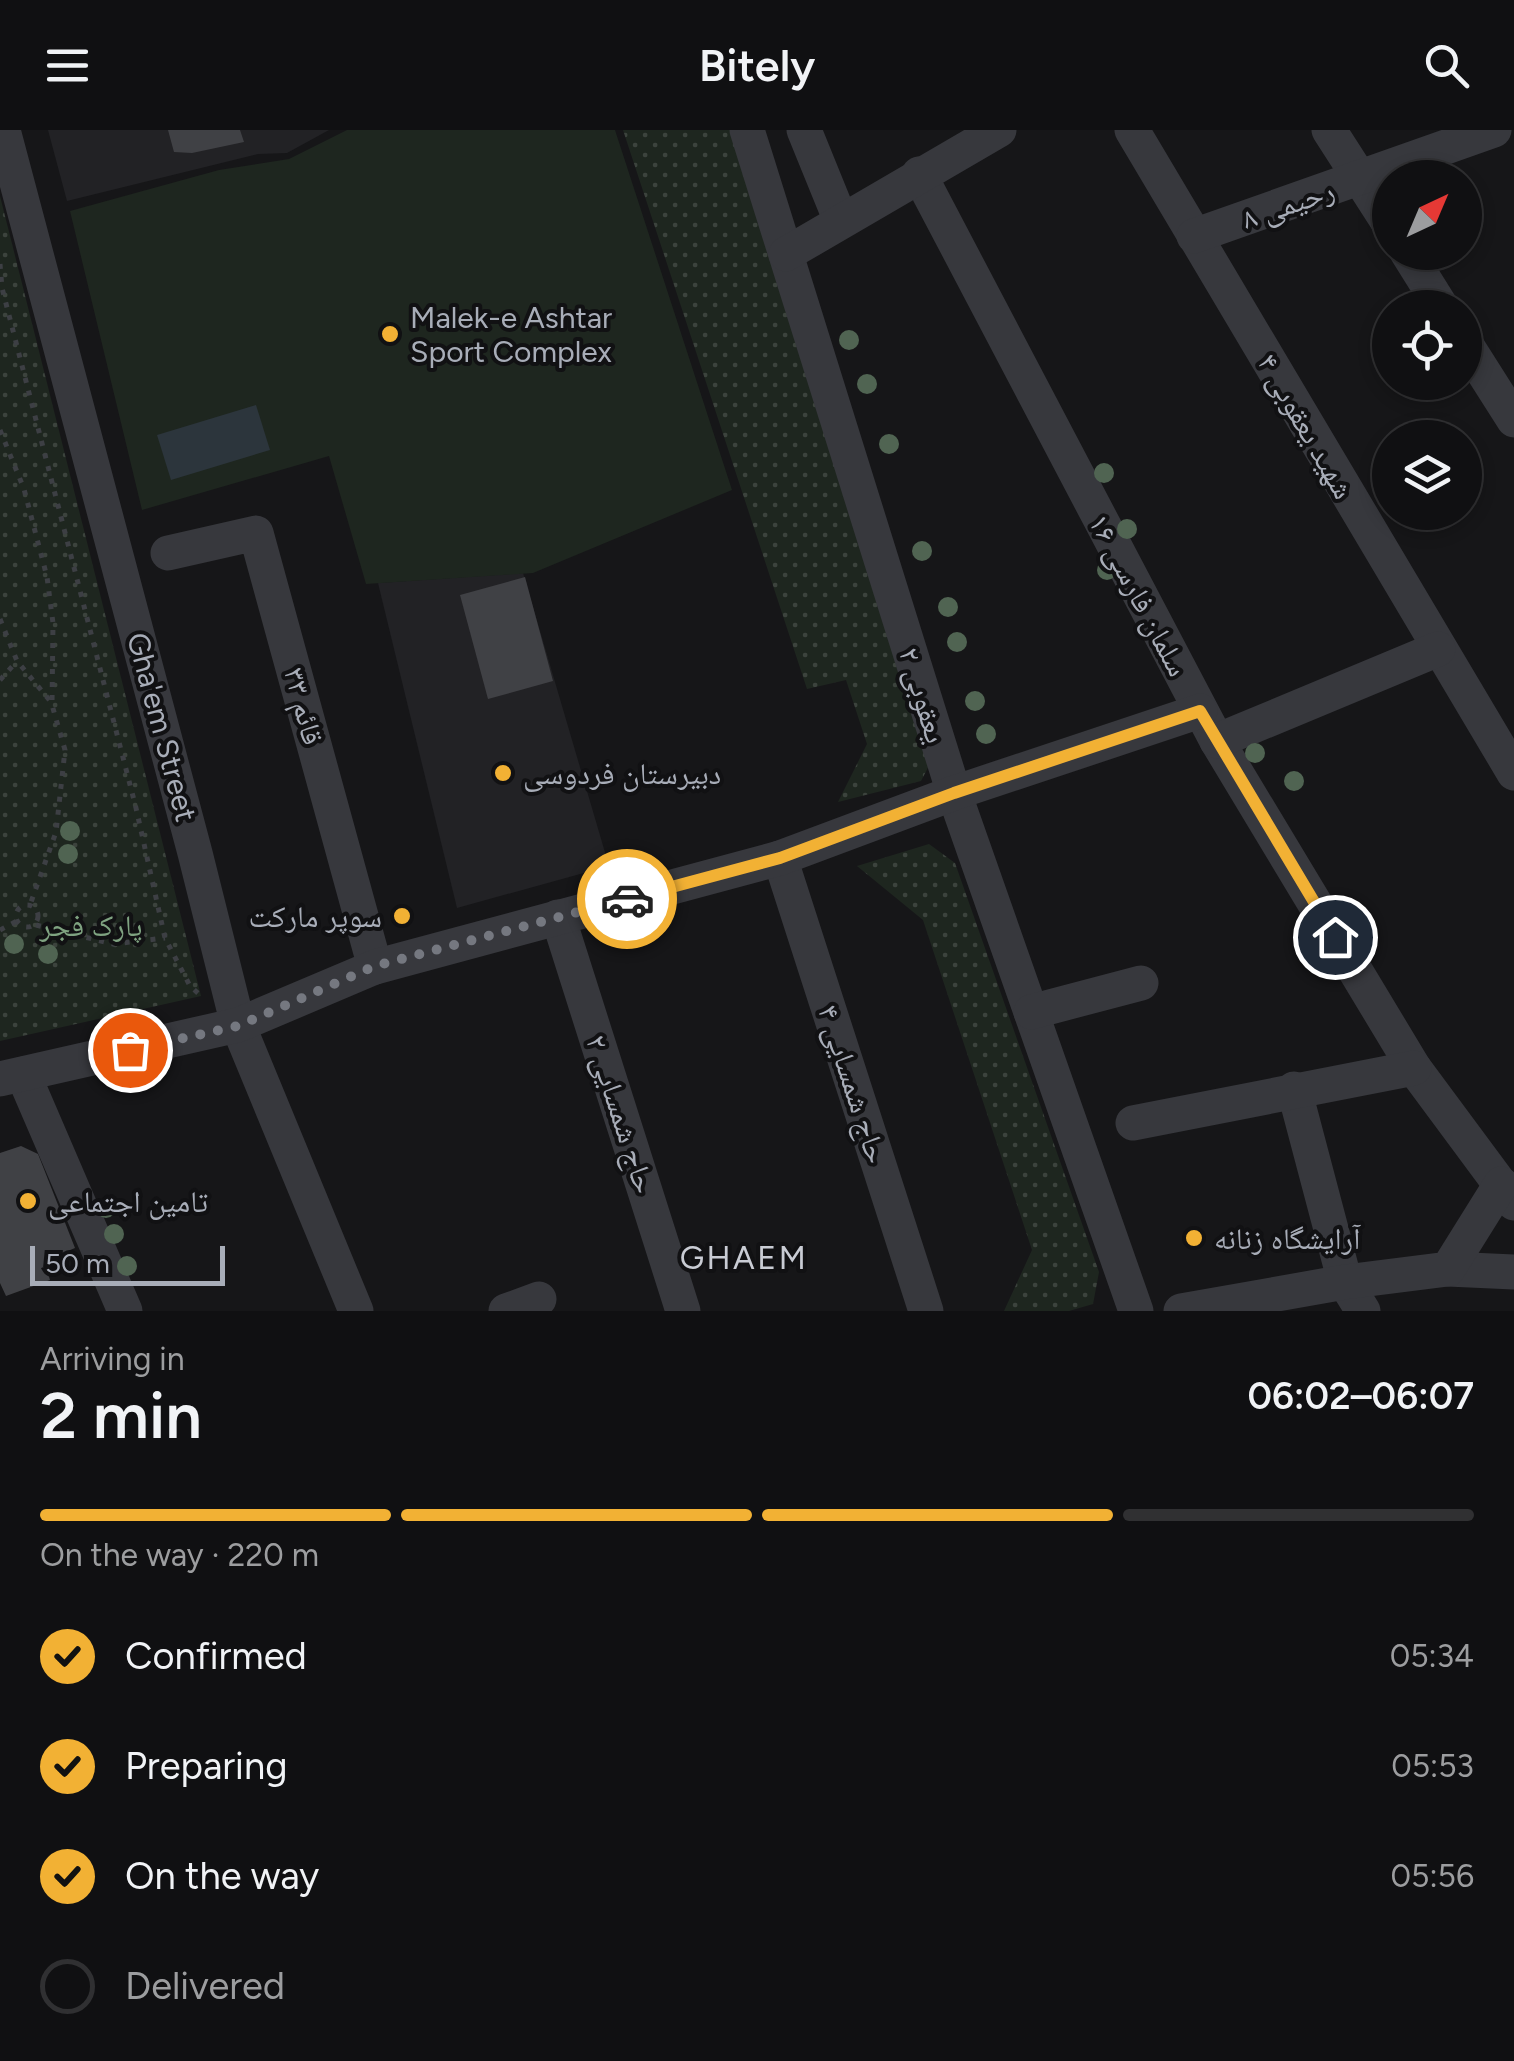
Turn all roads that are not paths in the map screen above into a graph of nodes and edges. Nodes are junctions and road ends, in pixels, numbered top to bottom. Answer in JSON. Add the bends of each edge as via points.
{"nodes":[{"id":1,"x":3,"y":130,"type":"edge"},
{"id":2,"x":746,"y":130,"type":"edge"},
{"id":3,"x":804,"y":130,"type":"edge"},
{"id":4,"x":999,"y":130,"type":"edge"},
{"id":5,"x":1132,"y":130,"type":"edge"},
{"id":6,"x":1329,"y":130,"type":"edge"},
{"id":7,"x":1494,"y":130,"type":"edge"},
{"id":8,"x":919,"y":174,"type":"junction"},
{"id":9,"x":1361,"y":179,"type":"junction"},
{"id":10,"x":1372,"y":196,"type":"edge"},
{"id":11,"x":841,"y":221,"type":"junction"},
{"id":12,"x":1194,"y":236,"type":"junction"},
{"id":13,"x":786,"y":254,"type":"junction"},
{"id":14,"x":1482,"y":370,"type":"edge"},
{"id":15,"x":1514,"y":420,"type":"edge"},
{"id":16,"x":168,"y":553,"type":"dead end"},
{"id":17,"x":1438,"y":650,"type":"junction"},
{"id":18,"x":1208,"y":726,"type":"junction"},
{"id":19,"x":1514,"y":773,"type":"edge"},
{"id":20,"x":954,"y":793,"type":"junction"},
{"id":21,"x":780,"y":858,"type":"junction"},
{"id":22,"x":558,"y":917,"type":"junction"},
{"id":23,"x":375,"y":966,"type":"junction"},
{"id":24,"x":1141,"y":983,"type":"dead end"},
{"id":25,"x":1031,"y":1012,"type":"junction"},
{"id":26,"x":238,"y":1026,"type":"junction"},
{"id":27,"x":1414,"y":1068,"type":"junction"},
{"id":28,"x":12,"y":1077,"type":"edge"},
{"id":29,"x":1294,"y":1089,"type":"junction"},
{"id":30,"x":1134,"y":1124,"type":"dead end"},
{"id":31,"x":1508,"y":1194,"type":"edge"},
{"id":32,"x":1448,"y":1269,"type":"junction"},
{"id":33,"x":1514,"y":1272,"type":"edge"},
{"id":34,"x":1354,"y":1296,"type":"edge"},
{"id":35,"x":540,"y":1299,"type":"dead end"},
{"id":36,"x":125,"y":1311,"type":"edge"},
{"id":37,"x":356,"y":1311,"type":"edge"},
{"id":38,"x":506,"y":1311,"type":"edge"},
{"id":39,"x":684,"y":1311,"type":"edge"},
{"id":40,"x":926,"y":1311,"type":"edge"},
{"id":41,"x":1136,"y":1311,"type":"edge"},
{"id":42,"x":1182,"y":1311,"type":"edge"}],
"edges":[{"from":1,"to":26,"type":"street","name":"Gha'em Street"},
{"from":2,"to":13,"type":"street","name":"یعقوبی ۲"},
{"from":3,"to":11,"type":"street"},
{"from":4,"to":8,"type":"street"},
{"from":5,"to":12,"type":"street","name":"شهید یعقوبی ۴"},
{"from":6,"to":9,"type":"street"},
{"from":7,"to":9,"type":"street","name":"رحیمی ۸"},
{"from":8,"to":11,"type":"street"},
{"from":8,"to":18,"type":"street","name":"سلمان فارسی ۱۶"},
{"from":9,"to":10,"type":"street"},
{"from":9,"to":12,"type":"street","name":"رحیمی ۸"},
{"from":11,"to":13,"type":"street"},
{"from":12,"to":17,"type":"street","name":"شهید یعقوبی ۴"},
{"from":13,"to":20,"type":"street","name":"یعقوبی ۲"},
{"from":14,"to":15,"type":"street"},
{"from":16,"to":23,"type":"street","name":"قائم ۳۳","via":[[256,532]]},
{"from":17,"to":18,"type":"street"},
{"from":17,"to":19,"type":"street","name":"شهید یعقوبی ۴"},
{"from":18,"to":20,"type":"street"},
{"from":18,"to":27,"type":"street","name":"سلمان فارسی ۱۶"},
{"from":20,"to":21,"type":"street"},
{"from":20,"to":25,"type":"street","name":"یعقوبی ۲"},
{"from":21,"to":22,"type":"street"},
{"from":21,"to":40,"type":"street","name":"حاج شمسایی ۴"},
{"from":22,"to":23,"type":"street"},
{"from":22,"to":39,"type":"street","name":"حاج شمسایی ۲"},
{"from":23,"to":26,"type":"street"},
{"from":24,"to":25,"type":"street"},
{"from":25,"to":41,"type":"street","name":"یعقوبی ۲"},
{"from":26,"to":28,"type":"street"},
{"from":26,"to":37,"type":"street","name":"Gha'em Street"},
{"from":27,"to":29,"type":"street"},
{"from":27,"to":31,"type":"street","name":"سلمان فارسی ۱۶"},
{"from":28,"to":36,"type":"street"},
{"from":29,"to":30,"type":"street"},
{"from":29,"to":34,"type":"street"},
{"from":31,"to":32,"type":"street"},
{"from":32,"to":33,"type":"street"},
{"from":32,"to":34,"type":"street"},
{"from":34,"to":42,"type":"street"},
{"from":35,"to":38,"type":"street"}]}
